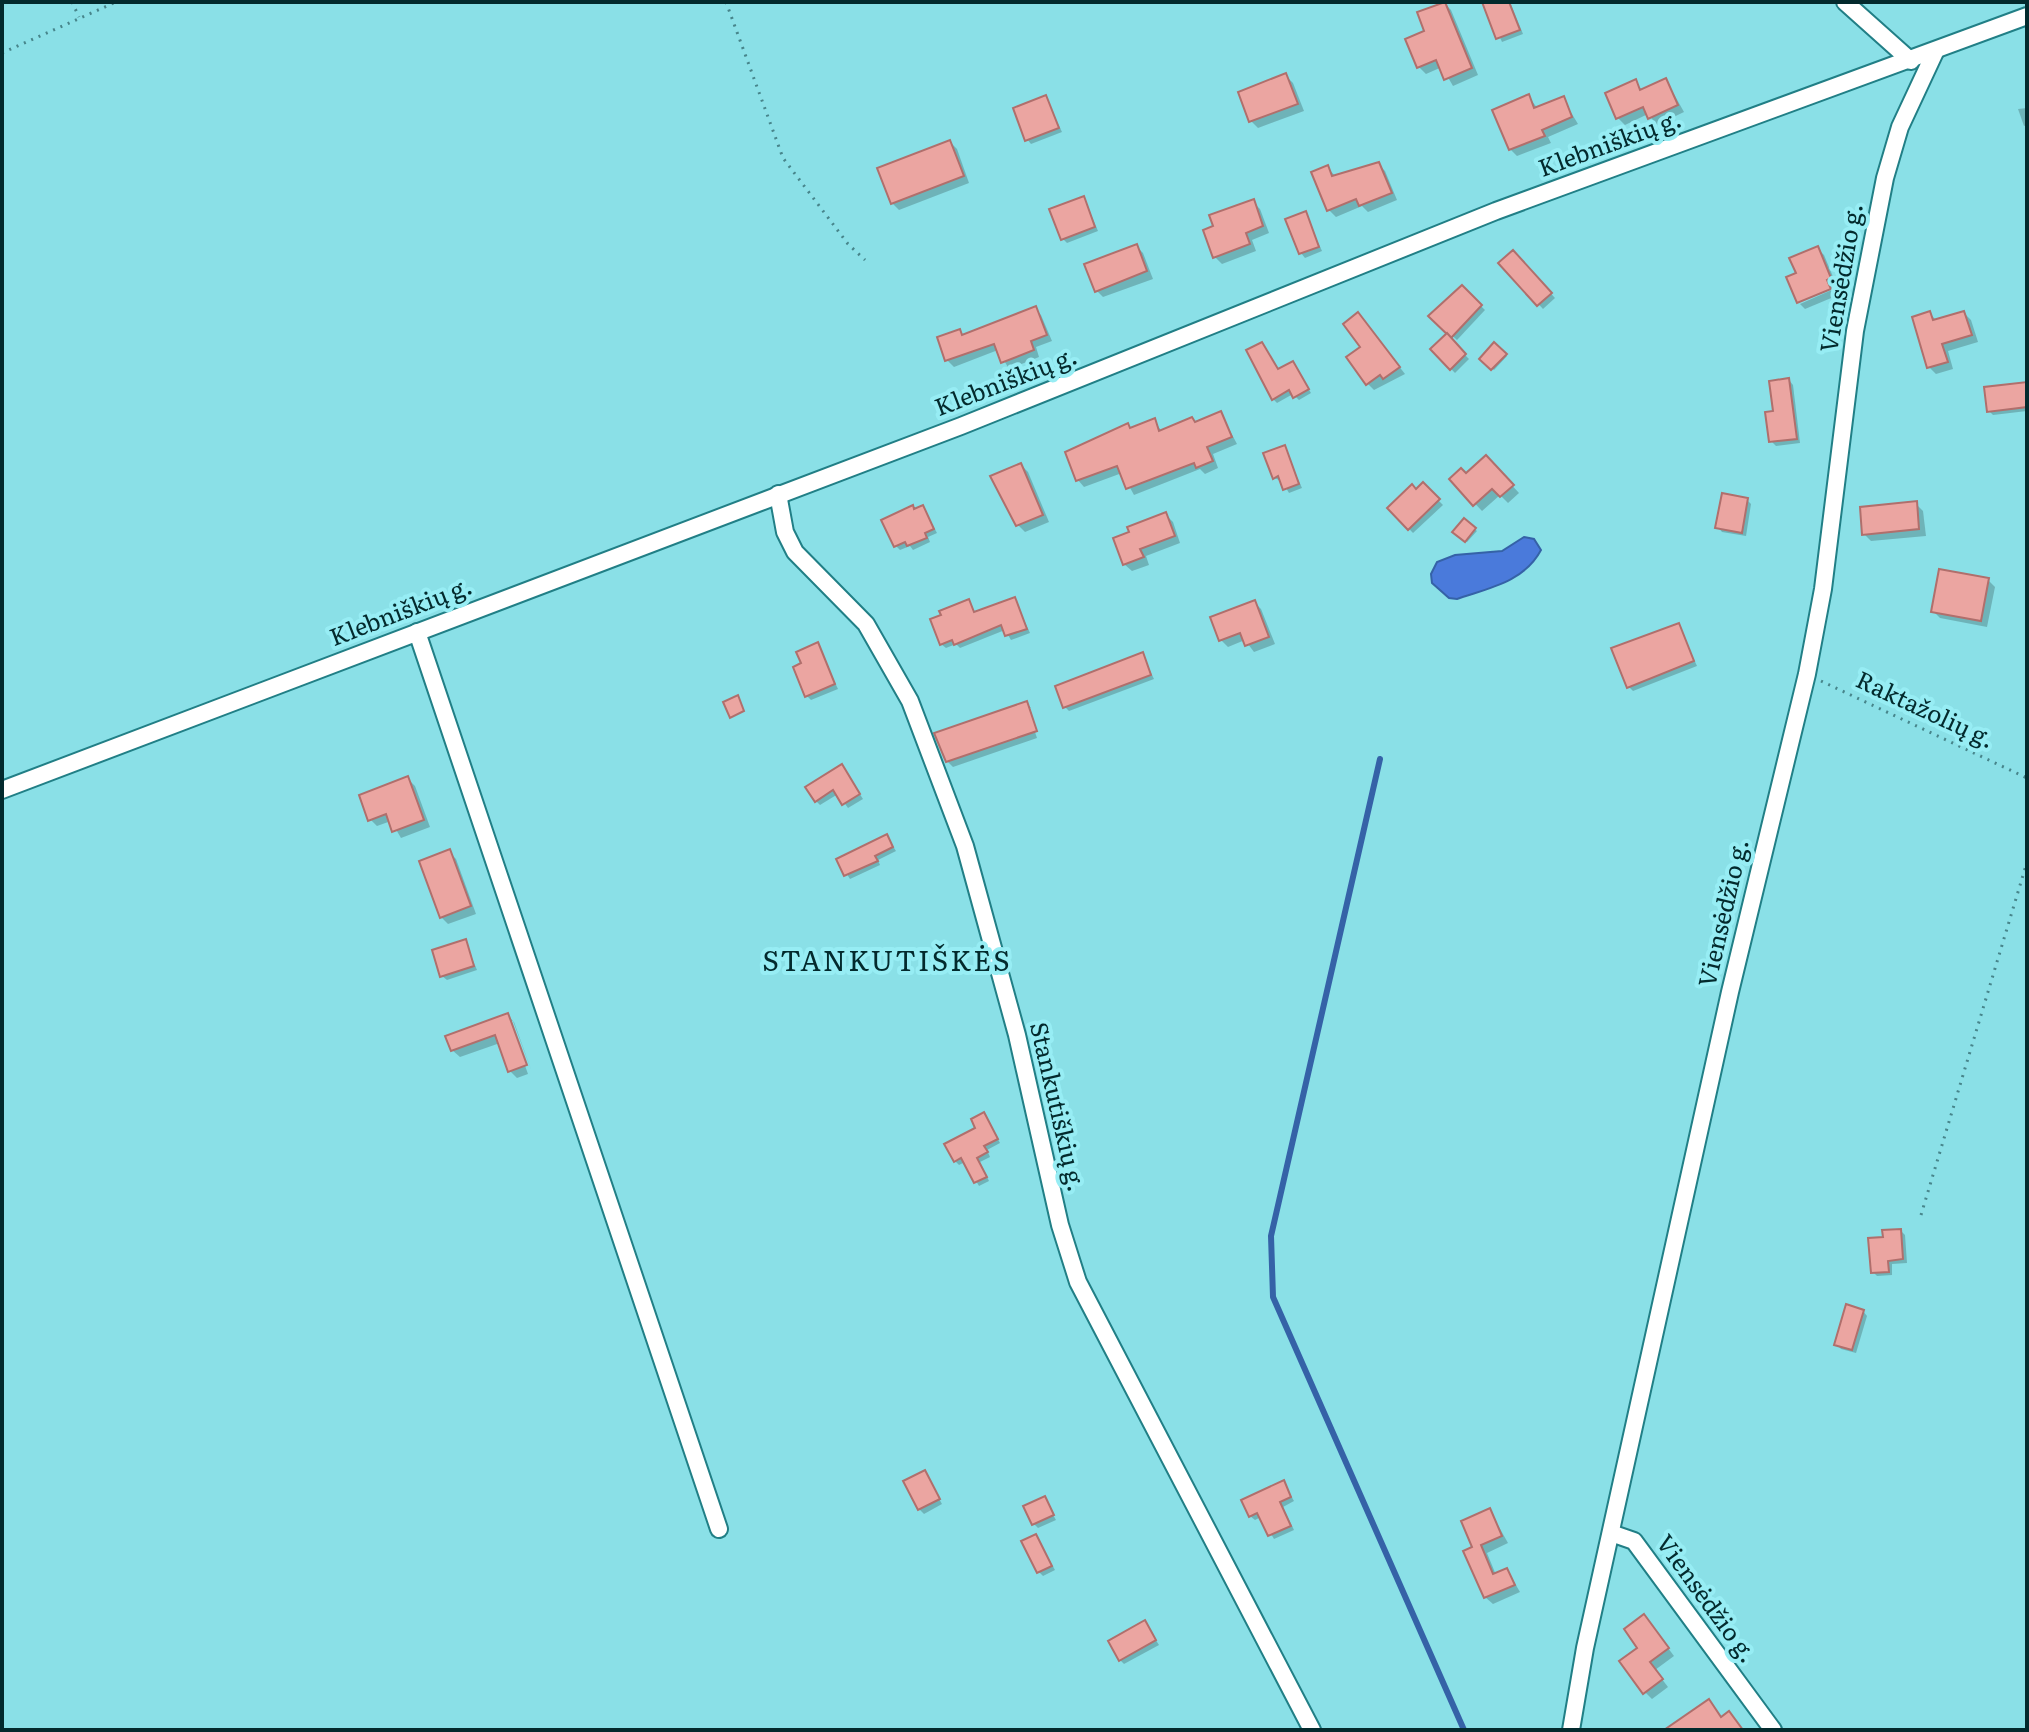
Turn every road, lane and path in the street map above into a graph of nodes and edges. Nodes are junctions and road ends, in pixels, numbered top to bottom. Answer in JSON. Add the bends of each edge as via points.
{"nodes":[{"id":1,"x":72,"y":2,"type":"edge"},
{"id":2,"x":116,"y":2,"type":"edge"},
{"id":3,"x":726,"y":2,"type":"edge"},
{"id":4,"x":1845,"y":2,"type":"edge"},
{"id":5,"x":2027,"y":16,"type":"edge"},
{"id":6,"x":79,"y":18,"type":"junction"},
{"id":7,"x":1935,"y":52,"type":"junction"},
{"id":8,"x":2,"y":53,"type":"edge"},
{"id":9,"x":1911,"y":61,"type":"junction"},
{"id":10,"x":865,"y":260,"type":"dead end"},
{"id":11,"x":778,"y":494,"type":"junction"},
{"id":12,"x":417,"y":632,"type":"junction"},
{"id":13,"x":1807,"y":674,"type":"junction"},
{"id":14,"x":2027,"y":778,"type":"edge"},
{"id":15,"x":2,"y":790,"type":"edge"},
{"id":16,"x":2027,"y":862,"type":"edge"},
{"id":17,"x":1921,"y":1215,"type":"dead end"},
{"id":18,"x":719,"y":1529,"type":"dead end"},
{"id":19,"x":1611,"y":1533,"type":"junction"},
{"id":20,"x":1312,"y":1730,"type":"edge"},
{"id":21,"x":1571,"y":1730,"type":"edge"},
{"id":22,"x":1773,"y":1730,"type":"edge"}],
"edges":[{"from":1,"to":6,"type":"path"},
{"from":2,"to":6,"type":"path"},
{"from":3,"to":10,"type":"path","via":[[783,158]]},
{"from":4,"to":9,"type":"street"},
{"from":5,"to":7,"type":"street","name":"Klebniškių g."},
{"from":6,"to":8,"type":"path"},
{"from":7,"to":9,"type":"street","name":"Klebniškių g."},
{"from":7,"to":13,"type":"street","name":"Viensėdžio g.","via":[[1900,127],[1885,178],[1855,331],[1823,589]]},
{"from":9,"to":11,"type":"street","name":"Klebniškių g.","via":[[1496,211]]},
{"from":11,"to":12,"type":"street","name":"Klebniškių g."},
{"from":11,"to":20,"type":"street","name":"Stankutiškių g.","via":[[795,552],[866,624],[910,701],[965,846],[1078,1282]]},
{"from":12,"to":15,"type":"street","name":"Klebniškių g."},
{"from":12,"to":18,"type":"street"},
{"from":13,"to":14,"type":"path","name":"Raktažolių g."},
{"from":13,"to":19,"type":"street","name":"Viensėdžio g.","via":[[1730,992]]},
{"from":16,"to":17,"type":"path"},
{"from":19,"to":21,"type":"street"},
{"from":19,"to":22,"type":"street","name":"Viensėdžio g.","via":[[1634,1541]]}]}
